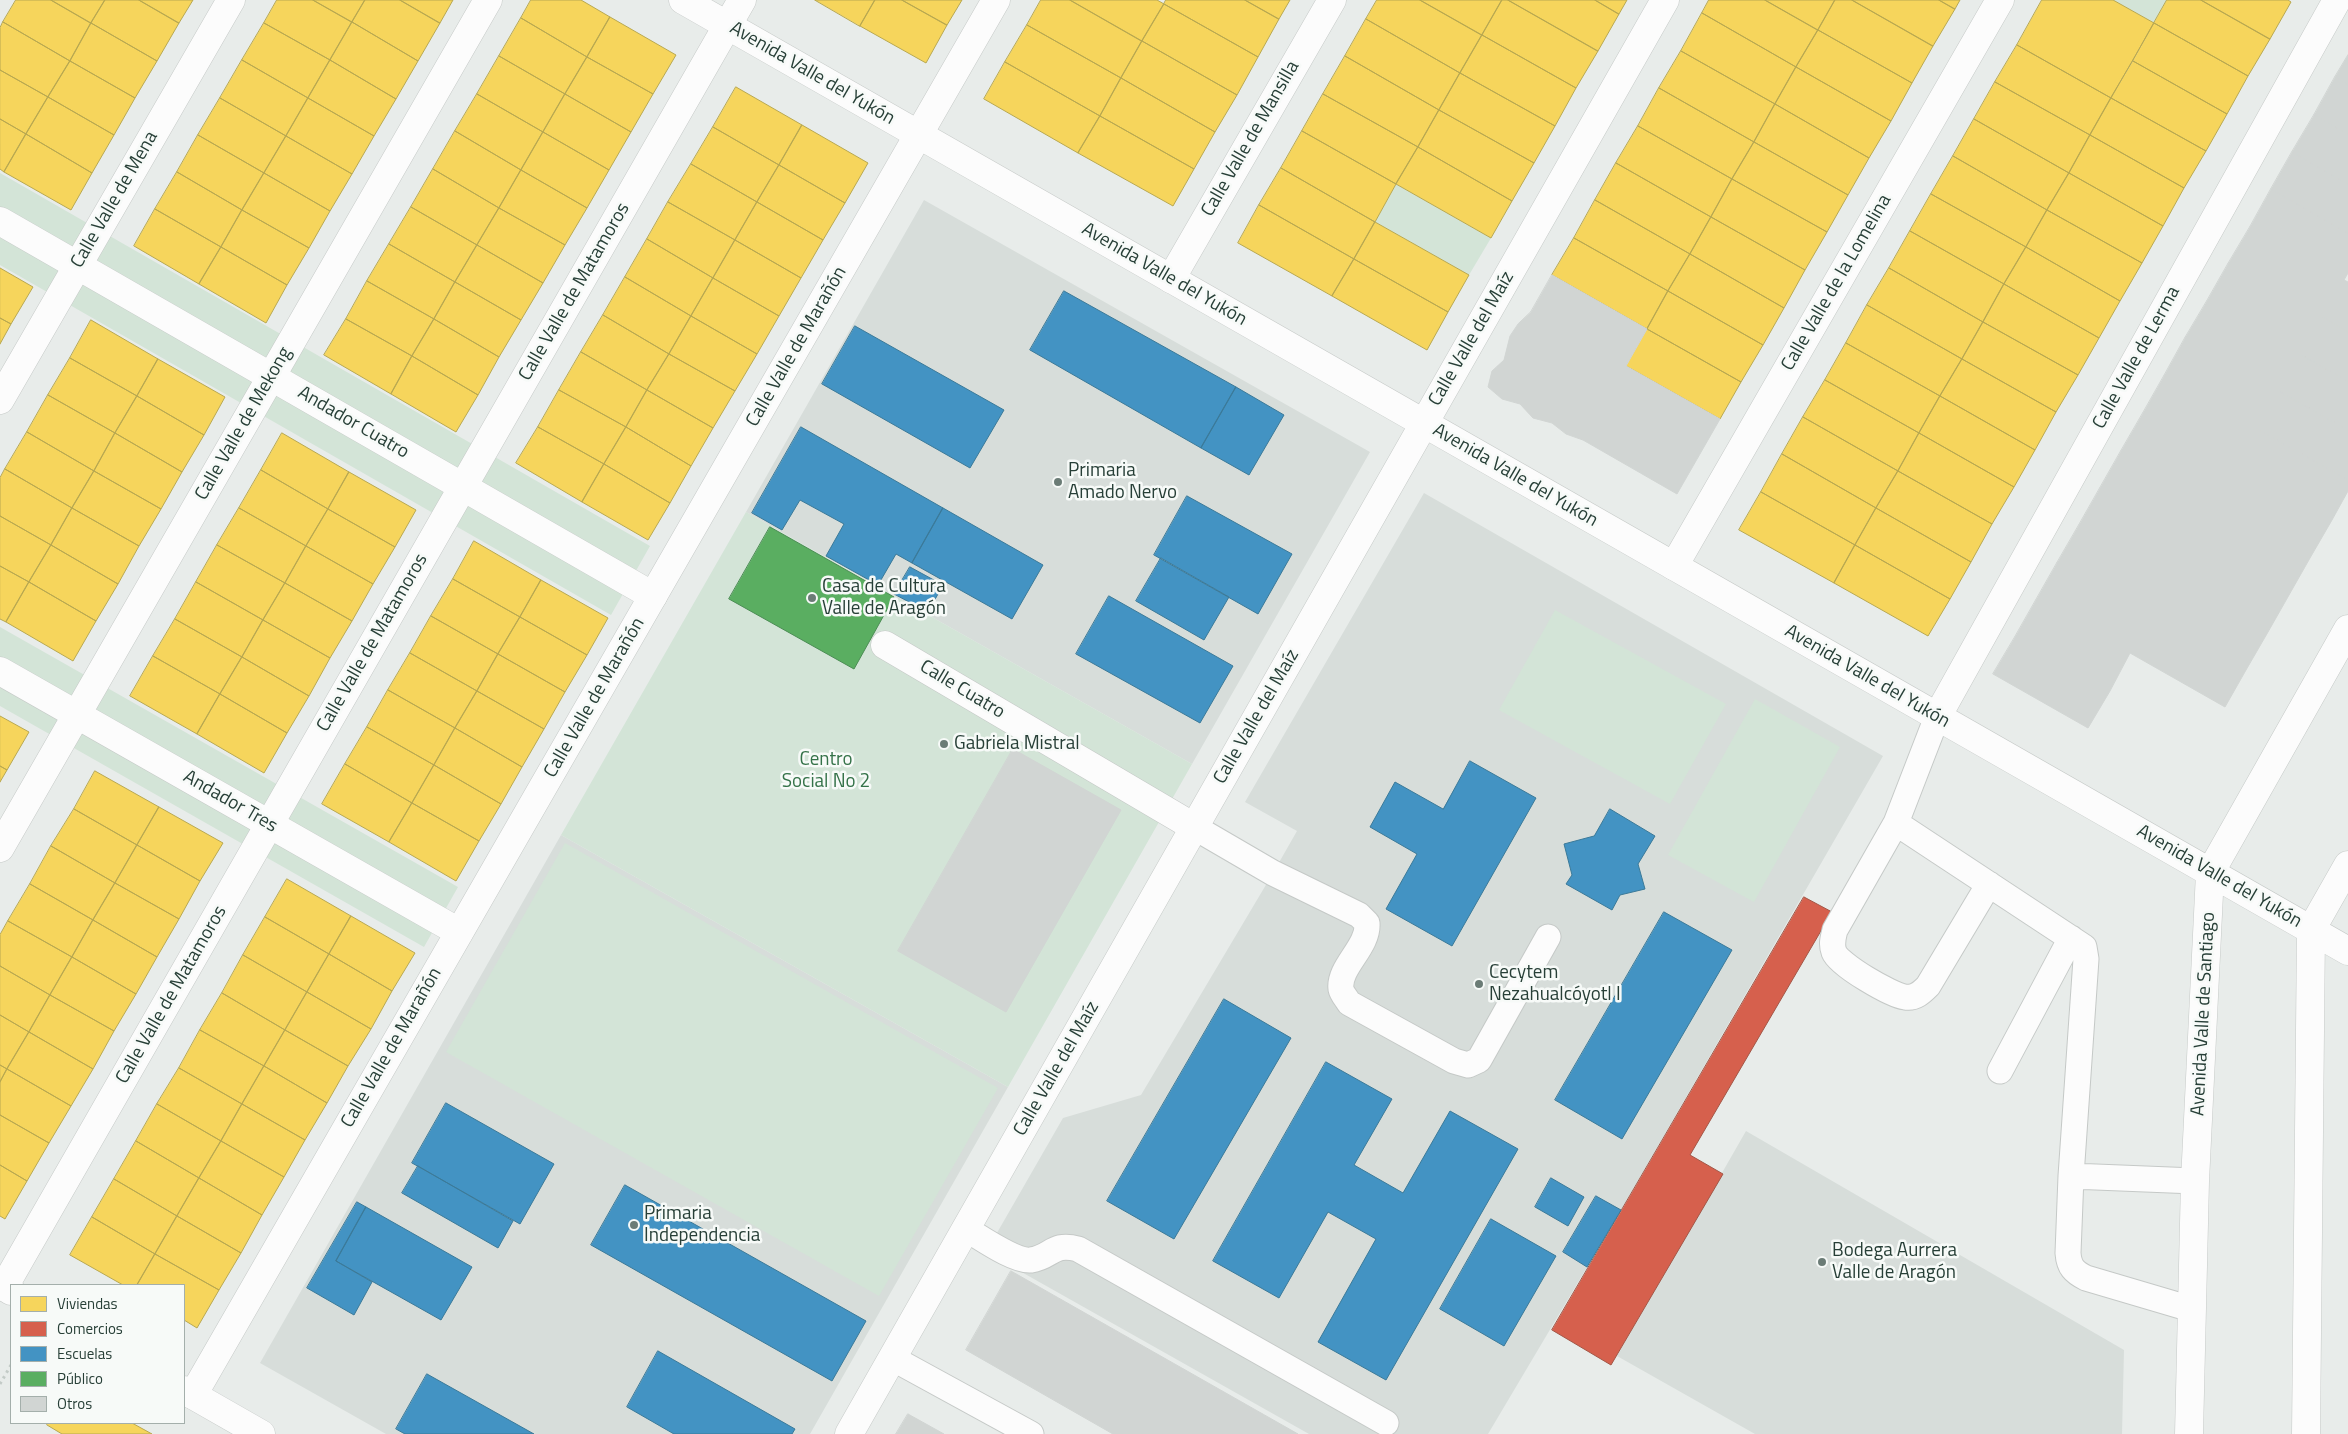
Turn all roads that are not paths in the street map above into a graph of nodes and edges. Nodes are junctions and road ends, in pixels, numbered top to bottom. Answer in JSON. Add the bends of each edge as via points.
{"nodes":[{"id":1,"x":231,"y":0,"type":"edge"},
{"id":2,"x":488,"y":0,"type":"edge"},
{"id":3,"x":683,"y":0,"type":"edge"},
{"id":4,"x":742,"y":0,"type":"edge"},
{"id":5,"x":996,"y":0,"type":"edge"},
{"id":6,"x":1332,"y":0,"type":"edge"},
{"id":7,"x":1665,"y":0,"type":"edge"},
{"id":8,"x":2000,"y":0,"type":"edge"},
{"id":9,"x":2337,"y":0,"type":"edge"},
{"id":10,"x":727,"y":25,"type":"junction"},
{"id":11,"x":919,"y":135,"type":"junction"},
{"id":12,"x":0,"y":221,"type":"edge"},
{"id":13,"x":78,"y":265,"type":"junction"},
{"id":14,"x":1171,"y":279,"type":"junction"},
{"id":15,"x":272,"y":376,"type":"junction"},
{"id":16,"x":0,"y":400,"type":"edge"},
{"id":17,"x":1424,"y":424,"type":"junction"},
{"id":18,"x":463,"y":486,"type":"junction"},
{"id":19,"x":1674,"y":566,"type":"junction"},
{"id":20,"x":653,"y":596,"type":"junction"},
{"id":21,"x":2348,"y":629,"type":"edge"},
{"id":22,"x":885,"y":645,"type":"dead end"},
{"id":23,"x":0,"y":671,"type":"edge"},
{"id":24,"x":77,"y":715,"type":"junction"},
{"id":25,"x":1937,"y":717,"type":"junction"},
{"id":26,"x":1896,"y":822,"type":"junction"},
{"id":27,"x":269,"y":824,"type":"junction"},
{"id":28,"x":1194,"y":827,"type":"junction"},
{"id":29,"x":0,"y":848,"type":"edge"},
{"id":30,"x":2348,"y":865,"type":"edge"},
{"id":31,"x":2210,"y":873,"type":"junction"},
{"id":32,"x":1989,"y":884,"type":"junction"},
{"id":33,"x":2311,"y":930,"type":"junction"},
{"id":34,"x":460,"y":932,"type":"junction"},
{"id":35,"x":1548,"y":937,"type":"dead end"},
{"id":36,"x":2071,"y":938,"type":"junction"},
{"id":37,"x":2348,"y":951,"type":"edge"},
{"id":38,"x":2000,"y":1071,"type":"dead end"},
{"id":39,"x":2071,"y":1176,"type":"junction"},
{"id":40,"x":2195,"y":1181,"type":"junction"},
{"id":41,"x":966,"y":1229,"type":"junction"},
{"id":42,"x":5,"y":1287,"type":"edge"},
{"id":43,"x":2191,"y":1309,"type":"junction"},
{"id":44,"x":892,"y":1358,"type":"junction"},
{"id":45,"x":188,"y":1392,"type":"edge"},
{"id":46,"x":1386,"y":1423,"type":"dead end"},
{"id":47,"x":261,"y":1434,"type":"edge"},
{"id":48,"x":849,"y":1434,"type":"edge"},
{"id":49,"x":1031,"y":1434,"type":"edge"},
{"id":50,"x":2189,"y":1434,"type":"edge"},
{"id":51,"x":2306,"y":1434,"type":"edge"}],
"edges":[{"from":1,"to":13,"type":"street","name":"Calle Valle de Mena"},
{"from":2,"to":15,"type":"street","name":"Calle Valle de Mekong"},
{"from":3,"to":10,"type":"street","name":"Avenida Valle del Yukón"},
{"from":4,"to":10,"type":"street","name":"Calle Valle de Matamoros"},
{"from":5,"to":11,"type":"street","name":"Calle Valle de Marañón"},
{"from":6,"to":14,"type":"street","name":"Calle Valle de Mansilla"},
{"from":7,"to":17,"type":"street","name":"Calle Valle del Maíz"},
{"from":8,"to":19,"type":"street","name":"Calle Valle de la Lomelina"},
{"from":9,"to":25,"type":"street","name":"Calle Valle de Lerma"},
{"from":10,"to":11,"type":"street","name":"Avenida Valle del Yukón"},
{"from":10,"to":18,"type":"street","name":"Calle Valle de Matamoros"},
{"from":11,"to":14,"type":"street","name":"Avenida Valle del Yukón"},
{"from":11,"to":20,"type":"street","name":"Calle Valle de Marañón"},
{"from":12,"to":13,"type":"street","name":"Andador Cuatro"},
{"from":13,"to":15,"type":"street","name":"Andador Cuatro"},
{"from":13,"to":16,"type":"street","name":"Calle Valle de Mena"},
{"from":14,"to":17,"type":"street","name":"Avenida Valle del Yukón"},
{"from":15,"to":18,"type":"street","name":"Andador Cuatro"},
{"from":15,"to":24,"type":"street","name":"Calle Valle de Mekong"},
{"from":17,"to":19,"type":"street","name":"Avenida Valle del Yukón"},
{"from":17,"to":28,"type":"street","name":"Calle Valle del Maíz"},
{"from":18,"to":20,"type":"street","name":"Andador Cuatro"},
{"from":18,"to":27,"type":"street","name":"Calle Valle de Matamoros"},
{"from":19,"to":25,"type":"street","name":"Avenida Valle del Yukón"},
{"from":20,"to":34,"type":"street","name":"Calle Valle de Marañón"},
{"from":21,"to":31,"type":"street","name":"Avenida Valle de Santiago"},
{"from":22,"to":28,"type":"street","name":"Calle Cuatro"},
{"from":23,"to":24,"type":"street","name":"Andador Tres"},
{"from":24,"to":27,"type":"street","name":"Andador Tres"},
{"from":24,"to":29,"type":"street","name":"Calle Valle de Mekong"},
{"from":25,"to":26,"type":"lane"},
{"from":25,"to":31,"type":"street","name":"Avenida Valle del Yukón"},
{"from":26,"to":32,"type":"lane"},
{"from":26,"to":32,"type":"lane","via":[[1835,930],[1832,942],[1835,954],[1843,963],[1894,994],[1907,998],[1919,994],[1928,986]]},
{"from":27,"to":34,"type":"street","name":"Andador Tres"},
{"from":27,"to":42,"type":"street","name":"Calle Valle de Matamoros"},
{"from":28,"to":35,"type":"lane","via":[[1367,923],[1368,933],[1342,979],[1341,991],[1349,1003],[1454,1061],[1468,1065],[1479,1060]]},
{"from":28,"to":41,"type":"street","name":"Calle Valle del Maíz"},
{"from":30,"to":33,"type":"street"},
{"from":31,"to":33,"type":"street","name":"Avenida Valle del Yukón"},
{"from":31,"to":40,"type":"street","name":"Avenida Valle de Santiago"},
{"from":32,"to":36,"type":"lane"},
{"from":33,"to":37,"type":"street","name":"Avenida Valle del Yukón"},
{"from":33,"to":51,"type":"street"},
{"from":34,"to":45,"type":"street","name":"Calle Valle de Marañón"},
{"from":36,"to":38,"type":"lane"},
{"from":36,"to":39,"type":"lane","via":[[2084,947],[2086,959]]},
{"from":39,"to":40,"type":"lane"},
{"from":39,"to":43,"type":"lane","via":[[2068,1254],[2069,1265],[2076,1273]]},
{"from":40,"to":43,"type":"street","name":"Avenida Valle de Santiago"},
{"from":41,"to":44,"type":"street","name":"Calle Valle del Maíz"},
{"from":41,"to":46,"type":"lane","via":[[1017,1258],[1029,1261],[1066,1246],[1078,1249]]},
{"from":43,"to":50,"type":"street","name":"Avenida Valle de Santiago"},
{"from":44,"to":48,"type":"street","name":"Calle Valle del Maíz"},
{"from":44,"to":49,"type":"lane"},
{"from":45,"to":47,"type":"street"}]}
